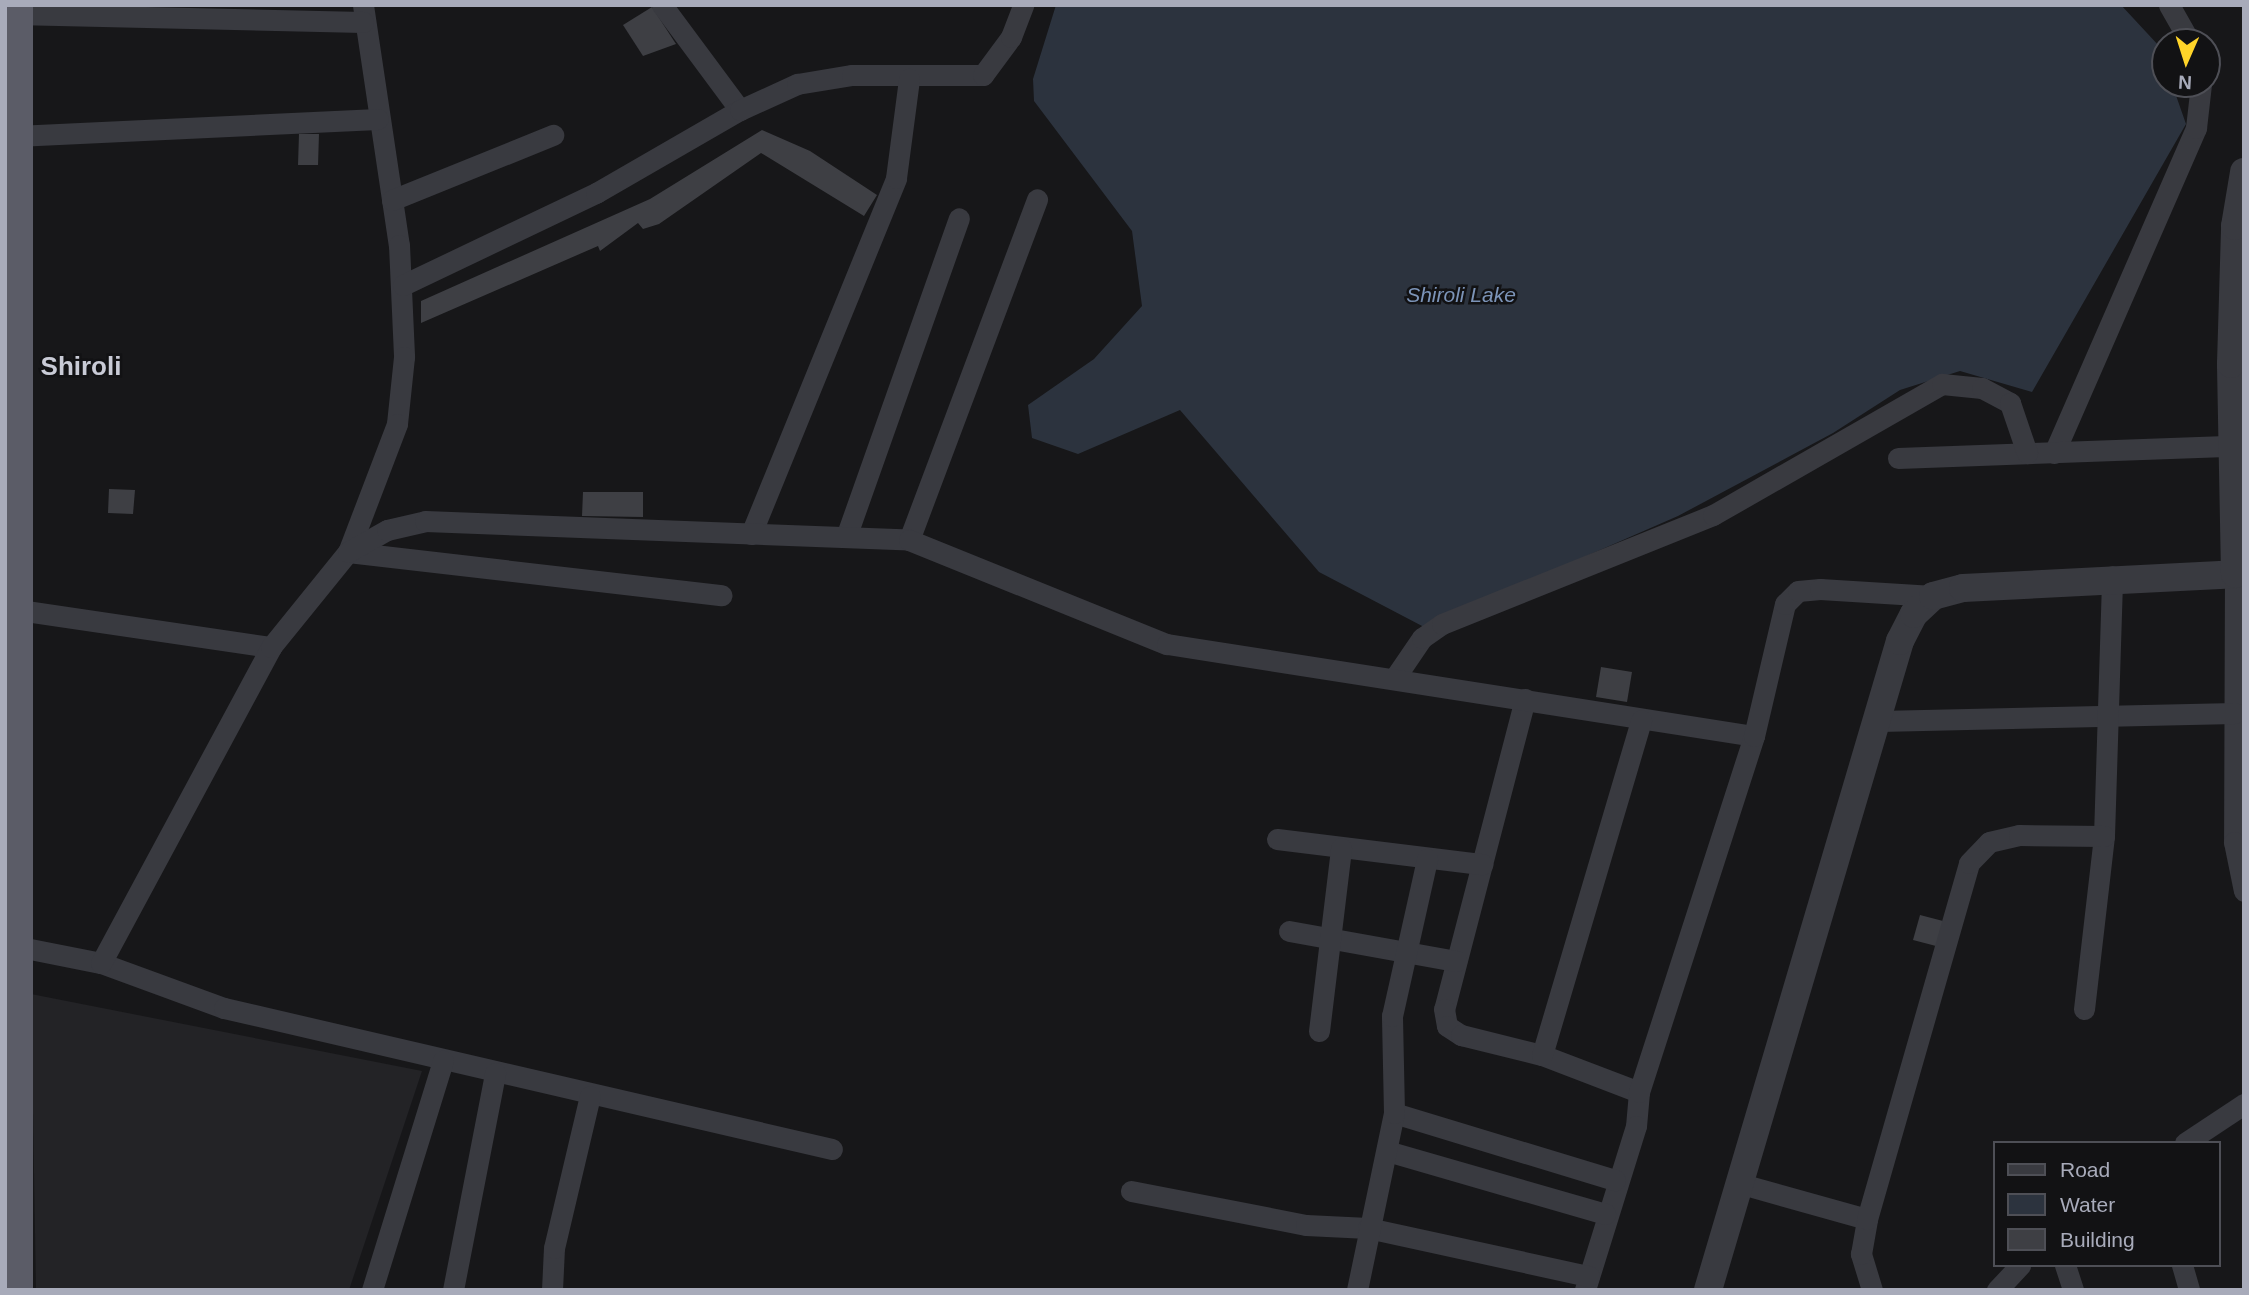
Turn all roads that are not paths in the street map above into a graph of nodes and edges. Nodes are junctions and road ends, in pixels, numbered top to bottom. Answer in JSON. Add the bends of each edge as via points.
{"nodes":[{"id":1,"x":662,"y":5,"type":"edge"},
{"id":2,"x":1023,"y":5,"type":"edge"},
{"id":3,"x":2169,"y":5,"type":"edge"},
{"id":4,"x":14,"y":10,"type":"edge"},
{"id":5,"x":363,"y":13,"type":"edge"},
{"id":6,"x":2182,"y":28,"type":"edge"},
{"id":7,"x":909,"y":79,"type":"junction"},
{"id":8,"x":2199,"y":98,"type":"edge"},
{"id":9,"x":740,"y":110,"type":"junction"},
{"id":10,"x":378,"y":119,"type":"junction"},
{"id":11,"x":553,"y":135,"type":"dead end"},
{"id":12,"x":16,"y":136,"type":"junction"},
{"id":13,"x":2244,"y":172,"type":"edge"},
{"id":14,"x":1037,"y":199,"type":"dead end"},
{"id":15,"x":392,"y":200,"type":"junction"},
{"id":16,"x":959,"y":218,"type":"dead end"},
{"id":17,"x":2239,"y":226,"type":"edge"},
{"id":18,"x":403,"y":285,"type":"junction"},
{"id":19,"x":2237,"y":367,"type":"edge"},
{"id":20,"x":2233,"y":446,"type":"junction"},
{"id":21,"x":2027,"y":453,"type":"junction"},
{"id":22,"x":2054,"y":453,"type":"junction"},
{"id":23,"x":1898,"y":458,"type":"dead end"},
{"id":24,"x":751,"y":534,"type":"junction"},
{"id":25,"x":846,"y":537,"type":"junction"},
{"id":26,"x":909,"y":540,"type":"junction"},
{"id":27,"x":348,"y":552,"type":"junction"},
{"id":28,"x":2235,"y":574,"type":"junction"},
{"id":29,"x":2112,"y":576,"type":"junction"},
{"id":30,"x":722,"y":595,"type":"dead end"},
{"id":31,"x":1933,"y":596,"type":"junction"},
{"id":32,"x":19,"y":610,"type":"junction"},
{"id":33,"x":271,"y":647,"type":"junction"},
{"id":34,"x":2240,"y":652,"type":"edge"},
{"id":35,"x":1394,"y":679,"type":"junction"},
{"id":36,"x":1525,"y":699,"type":"junction"},
{"id":37,"x":2109,"y":713,"type":"junction"},
{"id":38,"x":2235,"y":713,"type":"junction"},
{"id":39,"x":1641,"y":720,"type":"junction"},
{"id":40,"x":1879,"y":721,"type":"junction"},
{"id":41,"x":1754,"y":736,"type":"junction"},
{"id":42,"x":2104,"y":835,"type":"junction"},
{"id":43,"x":1277,"y":839,"type":"dead end"},
{"id":44,"x":1341,"y":848,"type":"junction"},
{"id":45,"x":1427,"y":859,"type":"junction"},
{"id":46,"x":1482,"y":864,"type":"junction"},
{"id":47,"x":2244,"y":891,"type":"edge"},
{"id":48,"x":1289,"y":931,"type":"dead end"},
{"id":49,"x":1329,"y":939,"type":"junction"},
{"id":50,"x":15,"y":946,"type":"junction"},
{"id":51,"x":1410,"y":953,"type":"junction"},
{"id":52,"x":1456,"y":961,"type":"junction"},
{"id":53,"x":101,"y":963,"type":"junction"},
{"id":54,"x":2084,"y":1009,"type":"dead end"},
{"id":55,"x":1319,"y":1031,"type":"dead end"},
{"id":56,"x":1542,"y":1055,"type":"junction"},
{"id":57,"x":443,"y":1061,"type":"junction"},
{"id":58,"x":495,"y":1073,"type":"junction"},
{"id":59,"x":1639,"y":1091,"type":"junction"},
{"id":60,"x":590,"y":1096,"type":"junction"},
{"id":61,"x":2244,"y":1104,"type":"edge"},
{"id":62,"x":1394,"y":1112,"type":"junction"},
{"id":63,"x":2188,"y":1141,"type":"edge"},
{"id":64,"x":832,"y":1149,"type":"dead end"},
{"id":65,"x":1387,"y":1151,"type":"junction"},
{"id":66,"x":1615,"y":1181,"type":"junction"},
{"id":67,"x":1738,"y":1183,"type":"junction"},
{"id":68,"x":1130,"y":1191,"type":"dead end"},
{"id":69,"x":1605,"y":1214,"type":"junction"},
{"id":70,"x":1867,"y":1219,"type":"junction"},
{"id":71,"x":1368,"y":1228,"type":"junction"},
{"id":72,"x":2018,"y":1267,"type":"edge"},
{"id":73,"x":2066,"y":1267,"type":"edge"},
{"id":74,"x":2183,"y":1267,"type":"edge"},
{"id":75,"x":1587,"y":1283,"type":"edge"},
{"id":76,"x":14,"y":1290,"type":"edge"},
{"id":77,"x":372,"y":1290,"type":"edge"},
{"id":78,"x":453,"y":1290,"type":"edge"},
{"id":79,"x":552,"y":1290,"type":"edge"},
{"id":80,"x":1357,"y":1290,"type":"edge"},
{"id":81,"x":1708,"y":1290,"type":"edge"},
{"id":82,"x":1872,"y":1290,"type":"edge"},
{"id":83,"x":1997,"y":1290,"type":"edge"},
{"id":84,"x":2073,"y":1290,"type":"edge"},
{"id":85,"x":2189,"y":1290,"type":"edge"}],
"edges":[{"from":1,"to":9,"type":"street"},
{"from":2,"to":7,"type":"street","via":[[1012,37],[983,75]]},
{"from":3,"to":6,"type":"street"},
{"from":4,"to":5,"type":"street"},
{"from":4,"to":12,"type":"highway"},
{"from":5,"to":10,"type":"street"},
{"from":7,"to":9,"type":"street","via":[[852,75],[797,84]]},
{"from":7,"to":24,"type":"street","via":[[895,178]]},
{"from":8,"to":22,"type":"street","via":[[2196,128]]},
{"from":9,"to":18,"type":"street","via":[[596,193]]},
{"from":10,"to":12,"type":"street"},
{"from":10,"to":15,"type":"street"},
{"from":11,"to":15,"type":"street"},
{"from":12,"to":32,"type":"highway"},
{"from":13,"to":17,"type":"street"},
{"from":14,"to":26,"type":"street"},
{"from":15,"to":18,"type":"street"},
{"from":16,"to":25,"type":"street"},
{"from":17,"to":19,"type":"street"},
{"from":18,"to":27,"type":"street","via":[[397,424]]},
{"from":19,"to":20,"type":"street"},
{"from":20,"to":22,"type":"street"},
{"from":20,"to":28,"type":"street"},
{"from":21,"to":22,"type":"street"},
{"from":21,"to":23,"type":"street"},
{"from":21,"to":35,"type":"street","via":[[2010,403],[1982,388],[1942,384],[1713,516],[1442,624],[1422,638]]},
{"from":24,"to":25,"type":"street"},
{"from":24,"to":27,"type":"street","via":[[425,521],[387,530]]},
{"from":25,"to":26,"type":"street"},
{"from":26,"to":35,"type":"street","via":[[1167,645]]},
{"from":27,"to":30,"type":"street"},
{"from":27,"to":33,"type":"street"},
{"from":28,"to":29,"type":"street"},
{"from":28,"to":34,"type":"street"},
{"from":29,"to":31,"type":"street"},
{"from":29,"to":37,"type":"street"},
{"from":31,"to":40,"type":"street","via":[[1900,642]]},
{"from":31,"to":41,"type":"street","via":[[1798,591],[1785,604]]},
{"from":32,"to":33,"type":"street"},
{"from":32,"to":50,"type":"highway"},
{"from":33,"to":53,"type":"street"},
{"from":34,"to":38,"type":"street"},
{"from":35,"to":36,"type":"street"},
{"from":36,"to":39,"type":"street"},
{"from":36,"to":46,"type":"street"},
{"from":37,"to":38,"type":"street"},
{"from":37,"to":40,"type":"street"},
{"from":37,"to":42,"type":"street"},
{"from":38,"to":47,"type":"street","via":[[2234,842]]},
{"from":39,"to":41,"type":"street"},
{"from":39,"to":56,"type":"street"},
{"from":40,"to":67,"type":"street"},
{"from":41,"to":59,"type":"street"},
{"from":42,"to":54,"type":"street"},
{"from":42,"to":70,"type":"street","via":[[2019,835],[1989,842],[1969,863]]},
{"from":43,"to":44,"type":"street"},
{"from":44,"to":45,"type":"street"},
{"from":44,"to":49,"type":"street"},
{"from":45,"to":46,"type":"street"},
{"from":45,"to":51,"type":"street"},
{"from":46,"to":52,"type":"street"},
{"from":48,"to":49,"type":"street"},
{"from":49,"to":51,"type":"street"},
{"from":49,"to":55,"type":"street"},
{"from":50,"to":53,"type":"street"},
{"from":50,"to":76,"type":"highway"},
{"from":51,"to":52,"type":"street"},
{"from":51,"to":62,"type":"street","via":[[1392,1016]]},
{"from":52,"to":56,"type":"street","via":[[1444,1009],[1447,1026],[1481,1042]]},
{"from":53,"to":57,"type":"street","via":[[224,1007]]},
{"from":56,"to":59,"type":"street"},
{"from":57,"to":58,"type":"street"},
{"from":57,"to":77,"type":"street"},
{"from":58,"to":60,"type":"street"},
{"from":58,"to":78,"type":"street"},
{"from":59,"to":66,"type":"street","via":[[1636,1126]]},
{"from":60,"to":64,"type":"street"},
{"from":60,"to":79,"type":"street","via":[[554,1248]]},
{"from":61,"to":63,"type":"street"},
{"from":62,"to":65,"type":"street"},
{"from":62,"to":66,"type":"street"},
{"from":65,"to":69,"type":"street"},
{"from":65,"to":71,"type":"street"},
{"from":66,"to":69,"type":"street"},
{"from":67,"to":70,"type":"street"},
{"from":67,"to":81,"type":"street"},
{"from":68,"to":71,"type":"street","via":[[1295,1224]]},
{"from":69,"to":75,"type":"street"},
{"from":70,"to":82,"type":"street","via":[[1861,1254]]},
{"from":71,"to":75,"type":"street"},
{"from":71,"to":80,"type":"street"},
{"from":72,"to":83,"type":"street"},
{"from":73,"to":84,"type":"street"},
{"from":74,"to":85,"type":"street"}]}
